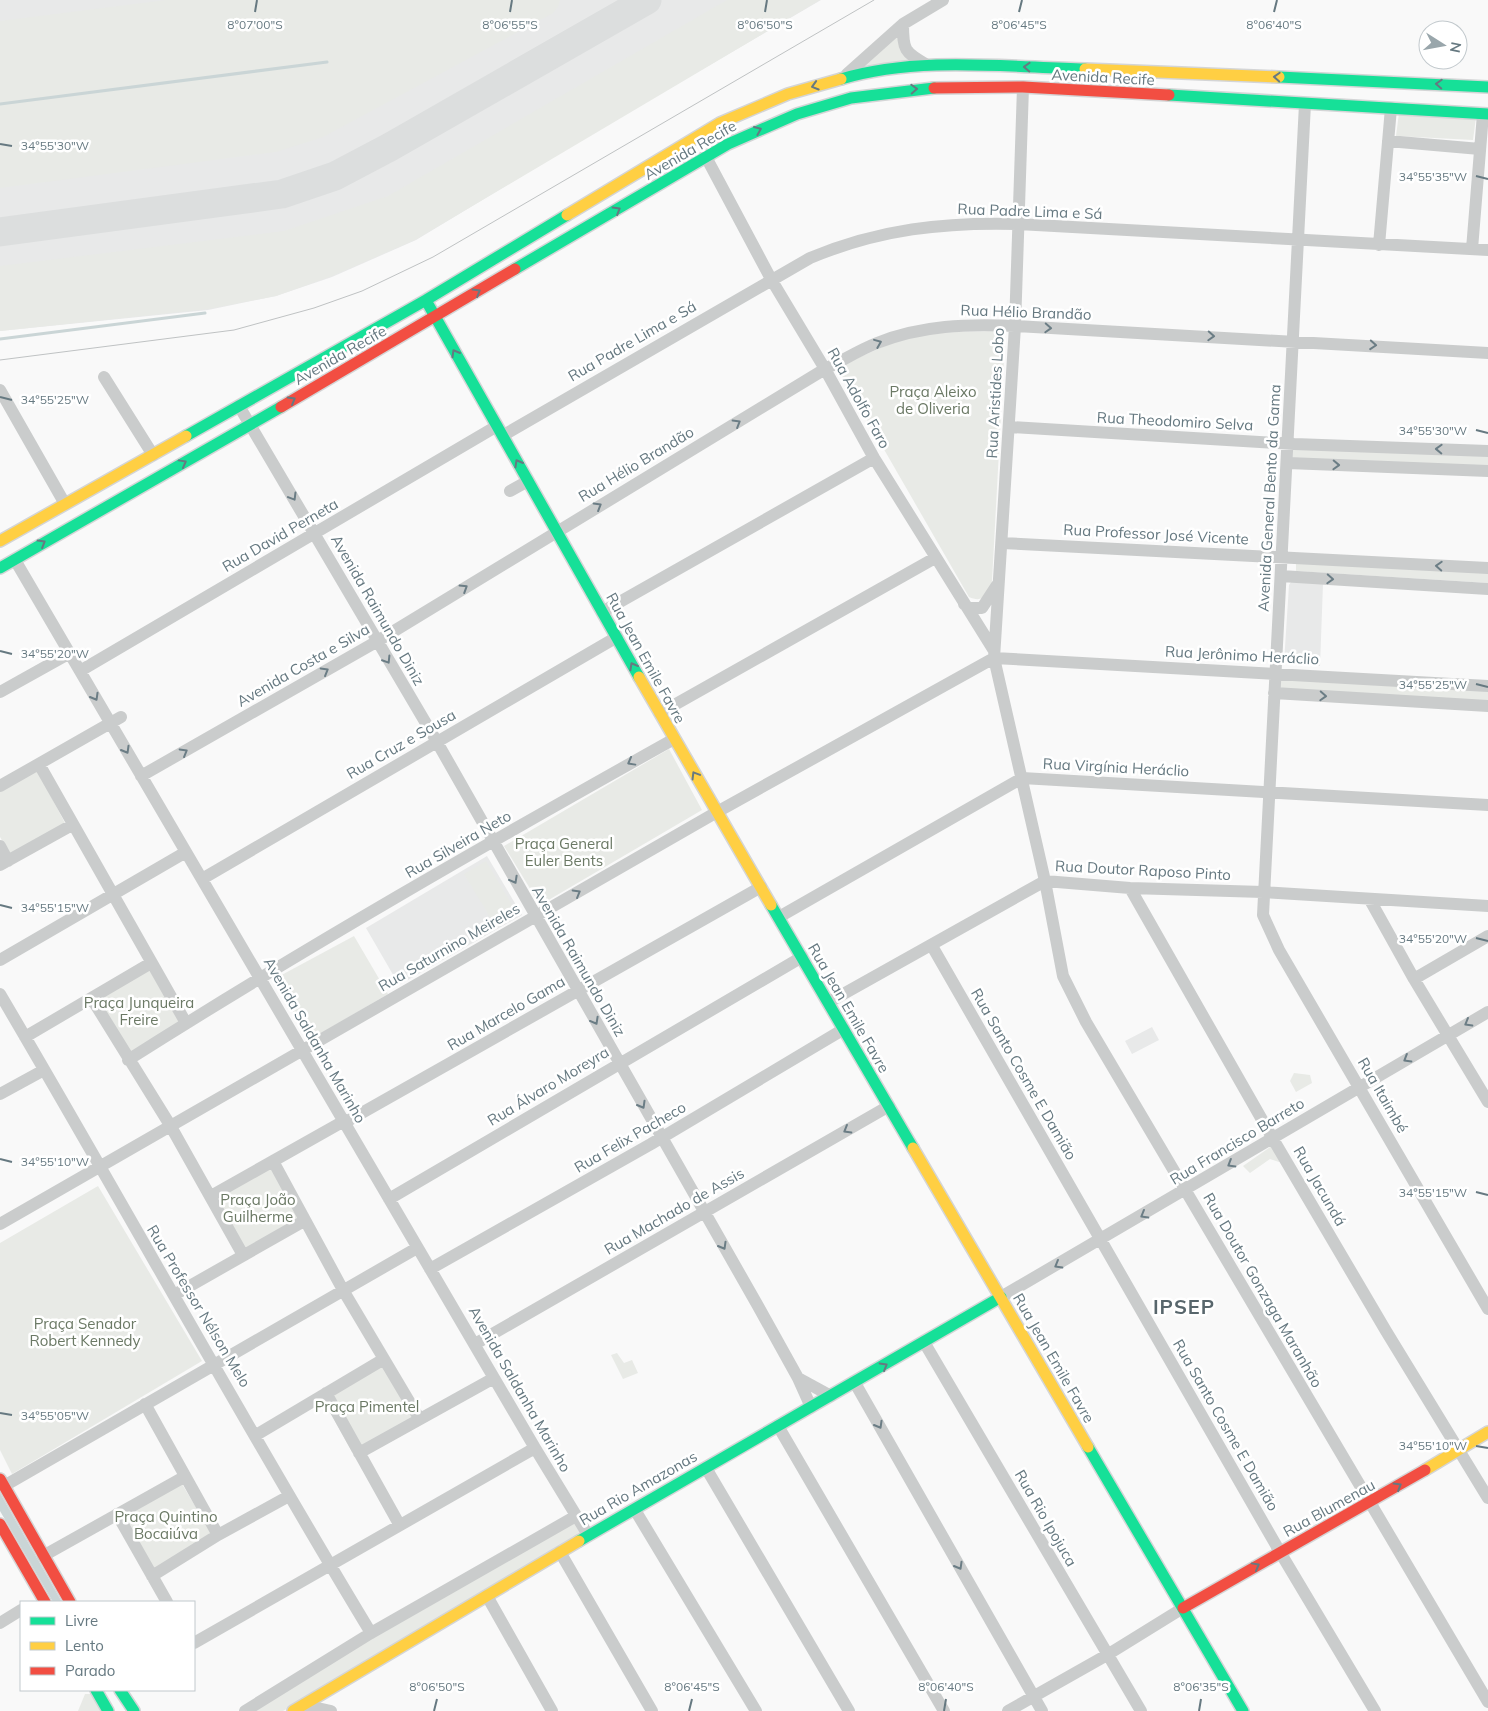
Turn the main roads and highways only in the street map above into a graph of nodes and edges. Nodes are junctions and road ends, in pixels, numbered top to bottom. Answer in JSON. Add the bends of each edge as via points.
{"nodes":[{"id":1,"x":1488,"y":87,"type":"edge"},
{"id":2,"x":1485,"y":114,"type":"edge"},
{"id":3,"x":426,"y":300,"type":"junction"},
{"id":4,"x":435,"y":317,"type":"junction"},
{"id":5,"x":0,"y":541,"type":"edge"},
{"id":6,"x":0,"y":568,"type":"edge"},
{"id":7,"x":1001,"y":1297,"type":"junction"},
{"id":8,"x":1488,"y":1432,"type":"edge"},
{"id":9,"x":2,"y":1483,"type":"edge"},
{"id":10,"x":0,"y":1524,"type":"edge"},
{"id":11,"x":40,"y":1601,"type":"edge"},
{"id":12,"x":69,"y":1601,"type":"edge"},
{"id":13,"x":1183,"y":1608,"type":"junction"},
{"id":14,"x":97,"y":1691,"type":"edge"},
{"id":15,"x":121,"y":1691,"type":"edge"},
{"id":16,"x":298,"y":1708,"type":"edge"},
{"id":17,"x":108,"y":1711,"type":"edge"},
{"id":18,"x":134,"y":1711,"type":"edge"},
{"id":19,"x":1243,"y":1711,"type":"edge"}],
"edges":[{"from":1,"to":3,"type":"main road","name":"Avenida Recife","one_way":true,"via":[[1100,69],[929,66],[893,68],[842,78],[788,94],[720,124]]},
{"from":4,"to":2,"type":"main road","name":"Avenida Recife","one_way":true,"via":[[752,132],[851,98],[903,89],[1023,87]]},
{"from":3,"to":4,"type":"main road","name":"Rua Jean Emile Favre"},
{"from":3,"to":5,"type":"main road","name":"Avenida Recife"},
{"from":6,"to":4,"type":"main road","name":"Avenida Recife","one_way":true},
{"from":7,"to":4,"type":"main road","name":"Rua Jean Emile Favre","one_way":true,"via":[[660,713],[642,688],[617,637],[584,585],[499,431],[462,378]]},
{"from":7,"to":13,"type":"main road","name":"Rua Jean Emile Favre"},
{"from":16,"to":7,"type":"main road","name":"Rua Rio Amazonas","one_way":true,"via":[[588,1535]]},
{"from":13,"to":8,"type":"main road","name":"Rua Blumenau","one_way":true,"via":[[1233,1575],[1369,1504]]},
{"from":9,"to":12,"type":"main road"},
{"from":10,"to":11,"type":"main road"},
{"from":13,"to":19,"type":"main road","name":"Rua Jean Emile Favre"},
{"from":14,"to":17,"type":"main road"},
{"from":15,"to":18,"type":"main road"}]}
